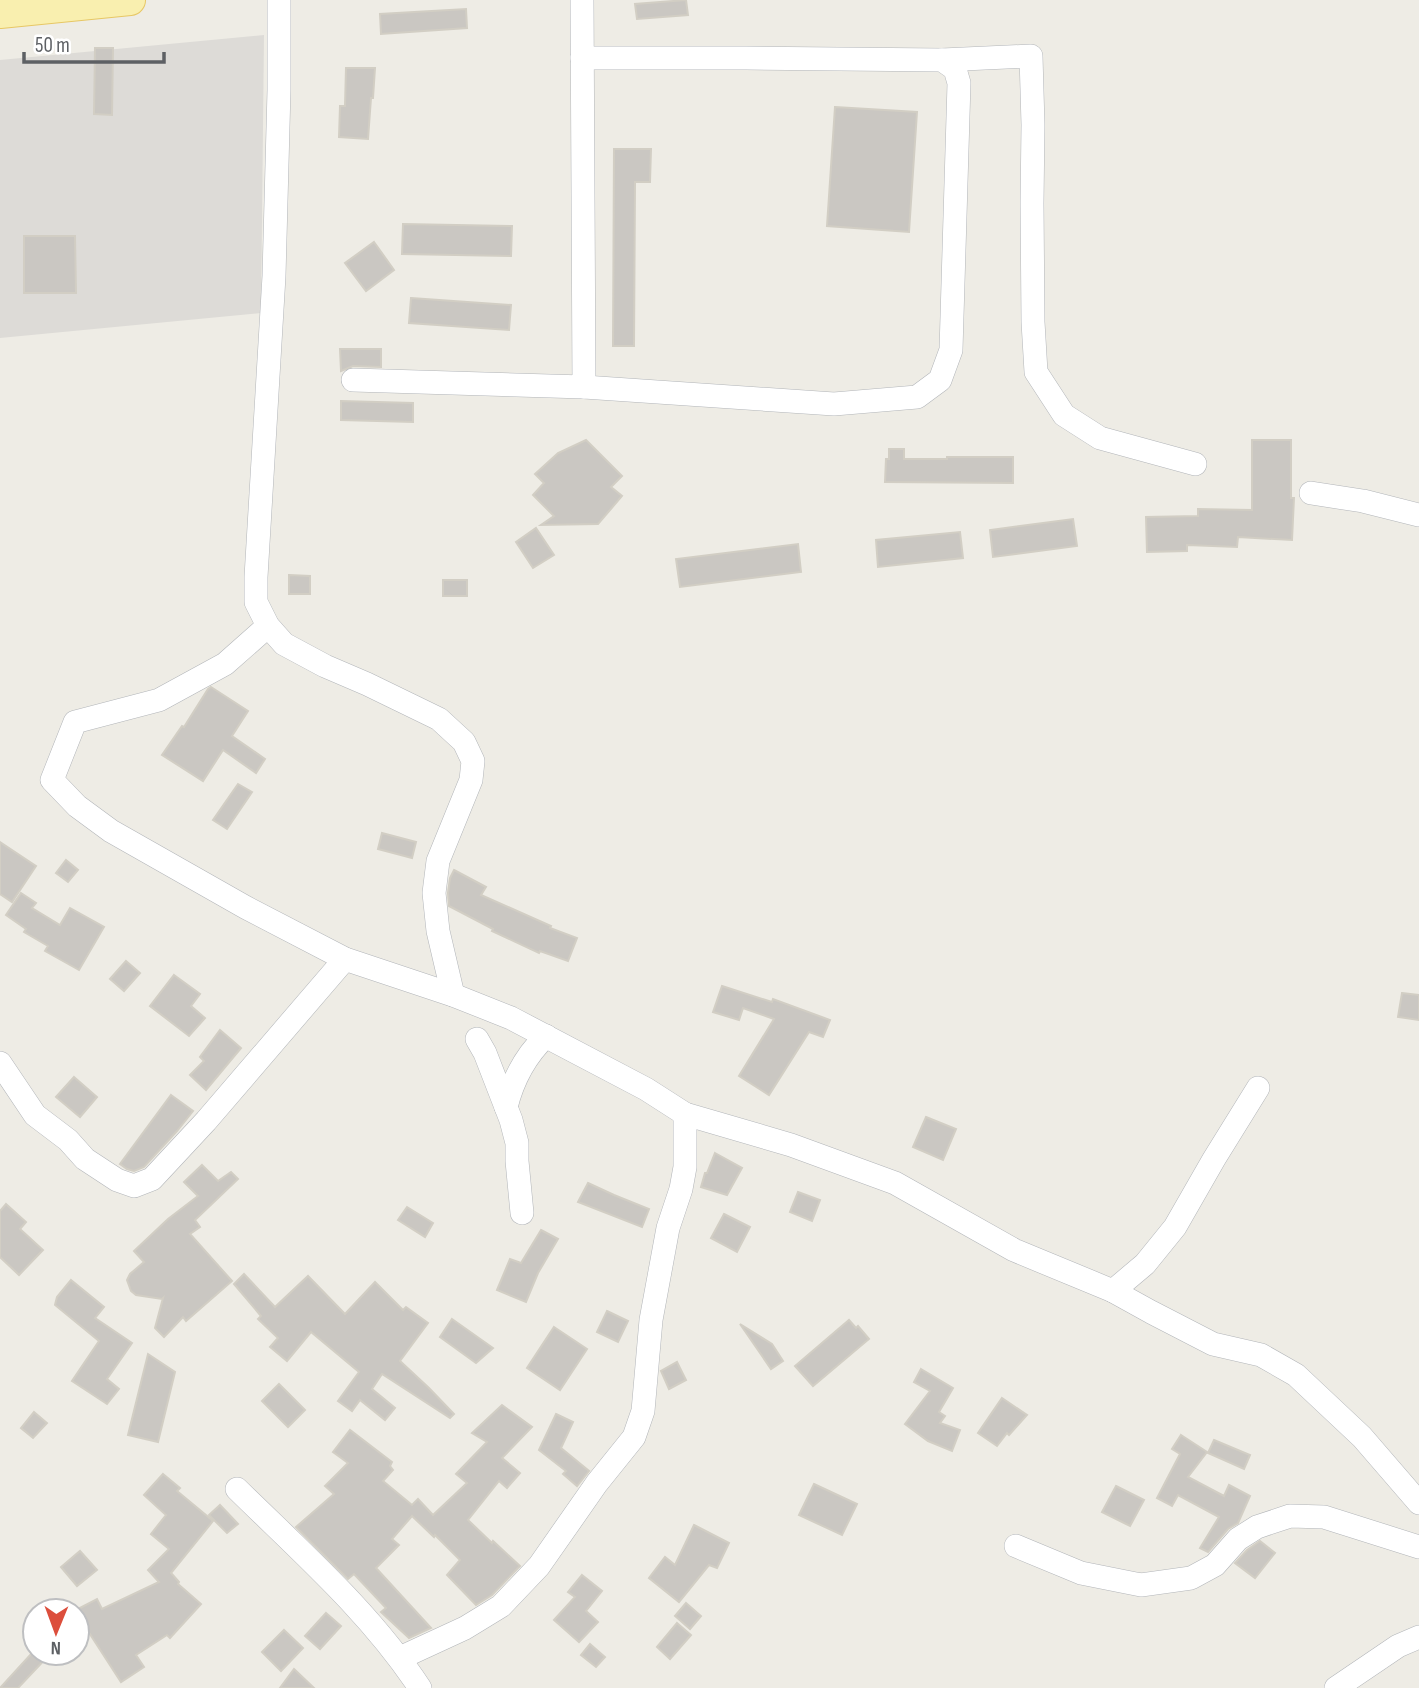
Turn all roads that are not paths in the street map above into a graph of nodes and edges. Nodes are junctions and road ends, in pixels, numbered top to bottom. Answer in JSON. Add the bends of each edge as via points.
{"nodes":[{"id":1,"x":130,"y":0,"type":"edge"},
{"id":2,"x":279,"y":0,"type":"edge"},
{"id":3,"x":582,"y":0,"type":"edge"},
{"id":4,"x":0,"y":13,"type":"edge"},
{"id":5,"x":582,"y":58,"type":"junction"},
{"id":6,"x":942,"y":60,"type":"junction"},
{"id":7,"x":353,"y":380,"type":"dead end"},
{"id":8,"x":584,"y":387,"type":"junction"},
{"id":9,"x":1195,"y":464,"type":"dead end"},
{"id":10,"x":1311,"y":493,"type":"dead end"},
{"id":11,"x":1419,"y":515,"type":"edge"},
{"id":12,"x":268,"y":626,"type":"junction"},
{"id":13,"x":345,"y":959,"type":"junction"},
{"id":14,"x":453,"y":995,"type":"junction"},
{"id":15,"x":546,"y":1036,"type":"junction"},
{"id":16,"x":477,"y":1039,"type":"dead end"},
{"id":17,"x":0,"y":1063,"type":"edge"},
{"id":18,"x":1258,"y":1088,"type":"dead end"},
{"id":19,"x":506,"y":1107,"type":"junction"},
{"id":20,"x":685,"y":1114,"type":"junction"},
{"id":21,"x":522,"y":1213,"type":"dead end"},
{"id":22,"x":1113,"y":1291,"type":"junction"},
{"id":23,"x":237,"y":1489,"type":"dead end"},
{"id":24,"x":1419,"y":1503,"type":"edge"},
{"id":25,"x":1016,"y":1546,"type":"dead end"},
{"id":26,"x":1419,"y":1547,"type":"edge"},
{"id":27,"x":1419,"y":1637,"type":"edge"},
{"id":28,"x":400,"y":1658,"type":"junction"},
{"id":29,"x":420,"y":1688,"type":"edge"},
{"id":30,"x":1336,"y":1688,"type":"edge"}],
"edges":[{"from":1,"to":4,"type":"main road"},
{"from":2,"to":12,"type":"street","via":[[274,276],[256,577],[256,602]]},
{"from":3,"to":5,"type":"street"},
{"from":5,"to":6,"type":"street"},
{"from":5,"to":8,"type":"street"},
{"from":6,"to":8,"type":"street","via":[[955,69],[959,83],[951,350],[940,380],[917,397],[834,404]]},
{"from":6,"to":9,"type":"street","via":[[1031,56],[1036,372],[1064,415],[1100,438]]},
{"from":7,"to":8,"type":"street"},
{"from":10,"to":11,"type":"street","via":[[1363,500]]},
{"from":12,"to":13,"type":"street","via":[[225,664],[159,700],[75,722],[52,780],[111,831]]},
{"from":12,"to":14,"type":"street","via":[[284,643],[325,666],[439,719],[464,742],[473,761],[471,780],[438,861],[434,893]]},
{"from":13,"to":14,"type":"street"},
{"from":13,"to":17,"type":"street","via":[[206,1121],[152,1179],[134,1186],[85,1160],[35,1115]]},
{"from":14,"to":15,"type":"street"},
{"from":15,"to":19,"type":"street","via":[[523,1064]]},
{"from":15,"to":20,"type":"street"},
{"from":16,"to":19,"type":"street"},
{"from":18,"to":22,"type":"street","via":[[1175,1227],[1145,1264]]},
{"from":19,"to":21,"type":"street","via":[[517,1143]]},
{"from":20,"to":22,"type":"street","via":[[791,1145],[895,1183],[1014,1250]]},
{"from":20,"to":28,"type":"street","via":[[685,1167],[668,1228],[651,1320],[643,1410],[634,1437],[539,1566],[501,1606],[465,1629]]},
{"from":22,"to":24,"type":"street","via":[[1213,1344],[1261,1355],[1296,1375],[1362,1437]]},
{"from":23,"to":28,"type":"street","via":[[345,1594]]},
{"from":25,"to":26,"type":"street","via":[[1081,1573],[1141,1585],[1191,1578],[1215,1564],[1238,1539],[1257,1527],[1290,1516],[1324,1517]]},
{"from":27,"to":30,"type":"street"},
{"from":28,"to":29,"type":"street"}]}
